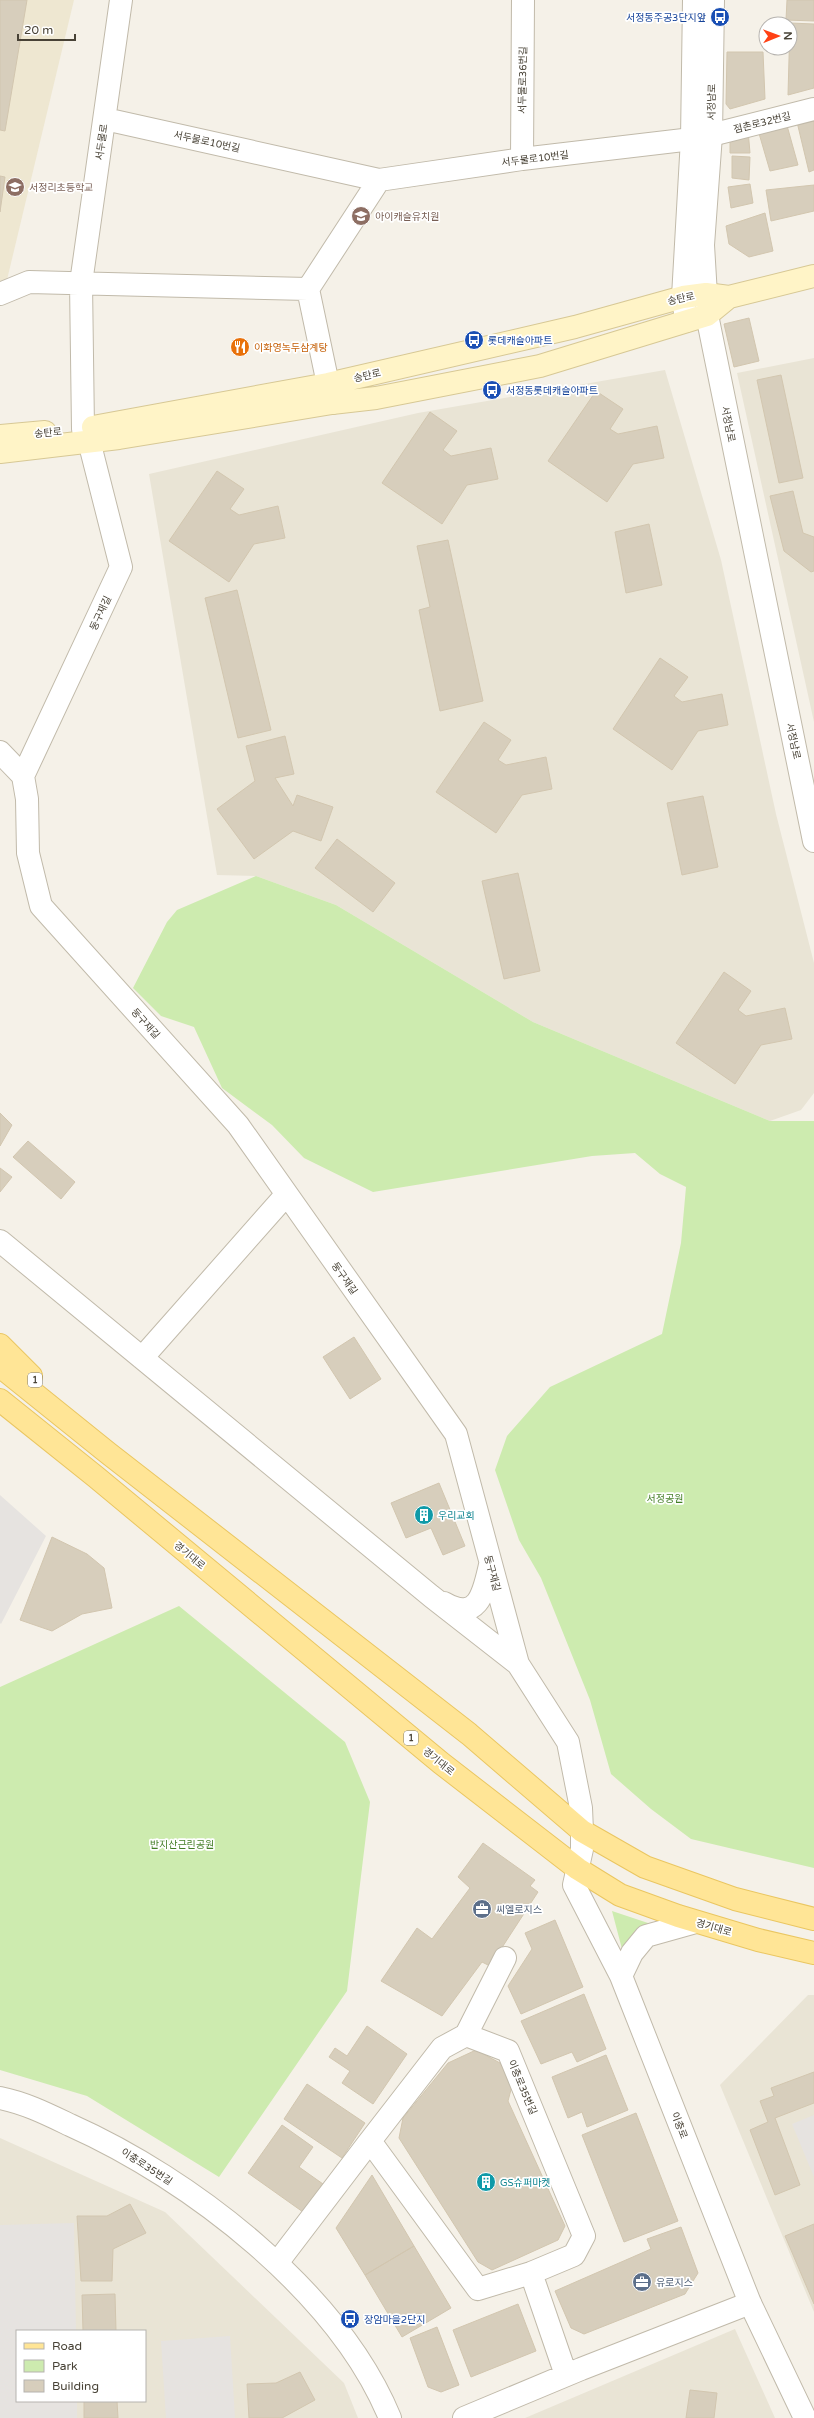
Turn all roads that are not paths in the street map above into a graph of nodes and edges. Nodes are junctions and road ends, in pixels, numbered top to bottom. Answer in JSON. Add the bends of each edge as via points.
{"nodes":[{"id":1,"x":121,"y":0,"type":"edge"},
{"id":2,"x":523,"y":0,"type":"edge"},
{"id":3,"x":694,"y":0,"type":"edge"},
{"id":4,"x":712,"y":0,"type":"edge"},
{"id":5,"x":814,"y":109,"type":"edge"},
{"id":6,"x":105,"y":119,"type":"junction"},
{"id":7,"x":701,"y":137,"type":"junction"},
{"id":8,"x":522,"y":159,"type":"junction"},
{"id":9,"x":379,"y":180,"type":"junction"},
{"id":10,"x":814,"y":276,"type":"edge"},
{"id":11,"x":81,"y":283,"type":"junction"},
{"id":12,"x":308,"y":289,"type":"junction"},
{"id":13,"x":0,"y":294,"type":"edge"},
{"id":14,"x":706,"y":294,"type":"junction"},
{"id":15,"x":683,"y":297,"type":"junction"},
{"id":16,"x":729,"y":297,"type":"junction"},
{"id":17,"x":707,"y":315,"type":"junction"},
{"id":18,"x":686,"y":321,"type":"junction"},
{"id":19,"x":330,"y":393,"type":"junction"},
{"id":20,"x":86,"y":435,"type":"junction"},
{"id":21,"x":0,"y":436,"type":"edge"},
{"id":22,"x":0,"y":452,"type":"edge"},
{"id":23,"x":0,"y":752,"type":"edge"},
{"id":24,"x":23,"y":776,"type":"junction"},
{"id":25,"x":814,"y":841,"type":"edge"},
{"id":26,"x":286,"y":1195,"type":"junction"},
{"id":27,"x":0,"y":1241,"type":"edge"},
{"id":28,"x":0,"y":1345,"type":"edge"},
{"id":29,"x":142,"y":1358,"type":"junction"},
{"id":30,"x":0,"y":1366,"type":"edge"},
{"id":31,"x":0,"y":1400,"type":"edge"},
{"id":32,"x":66,"y":1419,"type":"junction"},
{"id":33,"x":0,"y":1420,"type":"edge"},
{"id":34,"x":54,"y":1443,"type":"junction"},
{"id":35,"x":491,"y":1563,"type":"junction"},
{"id":36,"x":431,"y":1596,"type":"junction"},
{"id":37,"x":518,"y":1664,"type":"junction"},
{"id":38,"x":582,"y":1831,"type":"junction"},
{"id":39,"x":578,"y":1869,"type":"junction"},
{"id":40,"x":814,"y":1918,"type":"edge"},
{"id":41,"x":696,"y":1922,"type":"junction"},
{"id":42,"x":814,"y":1953,"type":"edge"},
{"id":43,"x":505,"y":1958,"type":"dead end"},
{"id":44,"x":621,"y":1976,"type":"junction"},
{"id":45,"x":466,"y":2036,"type":"junction"},
{"id":46,"x":0,"y":2098,"type":"edge"},
{"id":47,"x":370,"y":2141,"type":"junction"},
{"id":48,"x":277,"y":2263,"type":"junction"},
{"id":49,"x":531,"y":2273,"type":"junction"},
{"id":50,"x":750,"y":2303,"type":"junction"},
{"id":51,"x":566,"y":2375,"type":"junction"},
{"id":52,"x":390,"y":2418,"type":"edge"},
{"id":53,"x":464,"y":2418,"type":"edge"},
{"id":54,"x":804,"y":2418,"type":"edge"}],
"edges":[{"from":1,"to":6,"type":"street","name":"서두물로"},
{"from":2,"to":8,"type":"street","name":"서두물로36번길"},
{"from":3,"to":7,"type":"street","name":"서정남로"},
{"from":4,"to":7,"type":"street","name":"서정남로"},
{"from":5,"to":7,"type":"street","name":"점촌로32번길"},
{"from":6,"to":9,"type":"street","name":"서두물로10번길"},
{"from":6,"to":11,"type":"street","name":"서두물로"},
{"from":7,"to":8,"type":"street","name":"서두물로10번길"},
{"from":7,"to":14,"type":"street","name":"서정남로"},
{"from":7,"to":15,"type":"street","name":"서정남로"},
{"from":8,"to":9,"type":"street","name":"서두물로10번길"},
{"from":9,"to":12,"type":"street"},
{"from":10,"to":16,"type":"main road","name":"송탄로"},
{"from":11,"to":12,"type":"street"},
{"from":11,"to":13,"type":"street","via":[[29,282]]},
{"from":11,"to":20,"type":"street","name":"서두물로"},
{"from":12,"to":19,"type":"street"},
{"from":14,"to":15,"type":"main road","name":"송탄로"},
{"from":14,"to":16,"type":"main road","name":"송탄로"},
{"from":14,"to":17,"type":"street","name":"서정남로"},
{"from":15,"to":18,"type":"street","name":"서정남로"},
{"from":15,"to":19,"type":"main road","name":"송탄로"},
{"from":16,"to":17,"type":"main road","name":"송탄로"},
{"from":17,"to":18,"type":"main road","name":"송탄로"},
{"from":17,"to":25,"type":"street","name":"서정남로"},
{"from":18,"to":19,"type":"main road","name":"송탄로","via":[[540,366],[376,398]]},
{"from":19,"to":20,"type":"main road","name":"송탄로"},
{"from":20,"to":21,"type":"main road","name":"송탄로"},
{"from":20,"to":22,"type":"main road","name":"송탄로"},
{"from":20,"to":24,"type":"street","name":"둥구재길","via":[[121,567]]},
{"from":23,"to":24,"type":"street"},
{"from":24,"to":26,"type":"street","name":"둥구재길","via":[[27,799],[28,853],[41,906],[238,1125]]},
{"from":26,"to":29,"type":"street"},
{"from":26,"to":35,"type":"street","name":"둥구재길","via":[[456,1434]]},
{"from":27,"to":29,"type":"street"},
{"from":28,"to":32,"type":"main road","number":"1","via":[[34,1380]]},
{"from":29,"to":36,"type":"street"},
{"from":30,"to":32,"type":"main road","number":"1"},
{"from":31,"to":34,"type":"main road","name":"경기대로","number":"1"},
{"from":32,"to":38,"type":"main road","number":"1","via":[[469,1734]]},
{"from":33,"to":34,"type":"main road","name":"경기대로","number":"1"},
{"from":34,"to":39,"type":"main road","name":"경기대로","number":"1","via":[[442,1763]]},
{"from":35,"to":36,"type":"street","via":[[482,1598],[470,1608],[455,1610]]},
{"from":35,"to":37,"type":"street","name":"둥구재길"},
{"from":36,"to":37,"type":"street"},
{"from":37,"to":38,"type":"street","name":"둥구재길","via":[[568,1742],[581,1808]]},
{"from":38,"to":39,"type":"street","name":"이충로"},
{"from":38,"to":40,"type":"main road","number":"1","via":[[646,1867],[735,1899]]},
{"from":39,"to":41,"type":"main road","name":"경기대로","number":"1","via":[[620,1895]]},
{"from":39,"to":44,"type":"street","name":"이충로","via":[[574,1885]]},
{"from":41,"to":42,"type":"main road","name":"경기대로","number":"1"},
{"from":41,"to":44,"type":"street","via":[[646,1936],[632,1953]]},
{"from":43,"to":45,"type":"street"},
{"from":44,"to":50,"type":"street","name":"이충로"},
{"from":45,"to":47,"type":"street","via":[[442,2048]]},
{"from":45,"to":49,"type":"street","name":"이충로35번길","via":[[508,2051],[584,2236],[574,2255]]},
{"from":46,"to":48,"type":"street","name":"이충로35번길","via":[[21,2102],[111,2143],[200,2201]]},
{"from":47,"to":48,"type":"street"},
{"from":47,"to":49,"type":"street","name":"이충로35번길","via":[[478,2289]]},
{"from":48,"to":52,"type":"street","name":"이충로35번길","via":[[337,2328],[381,2397]]},
{"from":49,"to":51,"type":"street"},
{"from":50,"to":51,"type":"street"},
{"from":50,"to":54,"type":"street","name":"이충로"},
{"from":51,"to":53,"type":"street"}]}
